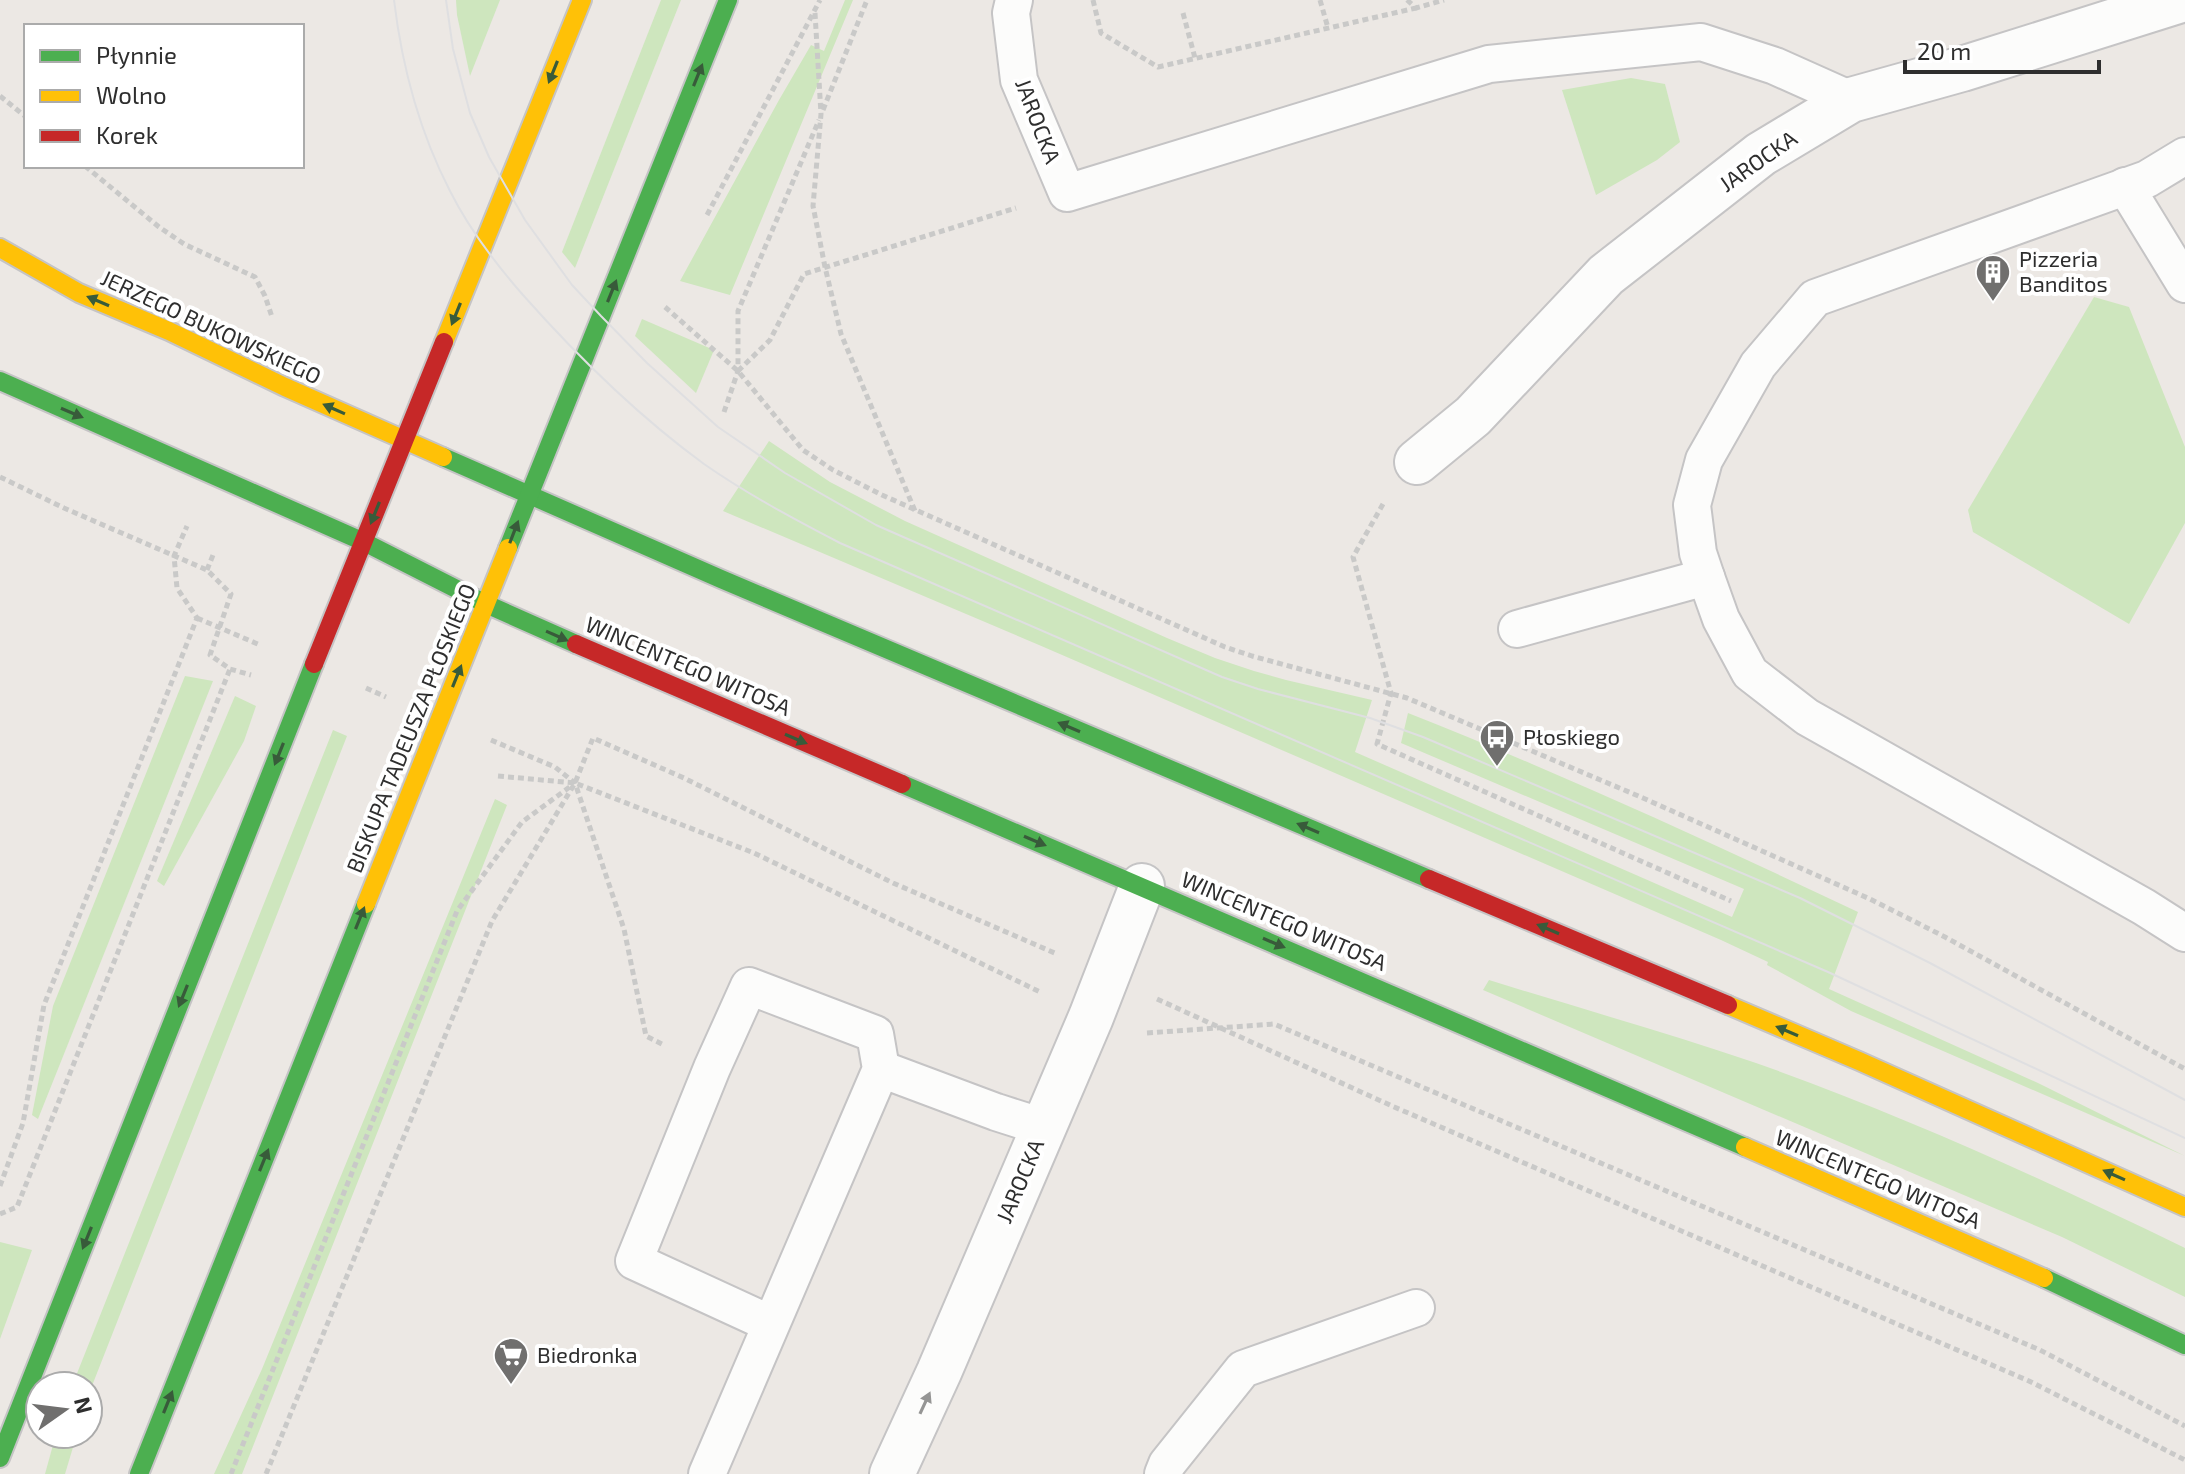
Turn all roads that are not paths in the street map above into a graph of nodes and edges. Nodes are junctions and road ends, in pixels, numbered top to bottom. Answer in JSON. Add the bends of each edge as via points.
{"nodes":[{"id":1,"x":582,"y":0,"type":"edge"},
{"id":2,"x":728,"y":0,"type":"edge"},
{"id":3,"x":1014,"y":0,"type":"edge"},
{"id":4,"x":2181,"y":0,"type":"edge"},
{"id":5,"x":1851,"y":100,"type":"junction"},
{"id":6,"x":2185,"y":156,"type":"edge"},
{"id":7,"x":2125,"y":186,"type":"junction"},
{"id":8,"x":0,"y":248,"type":"edge"},
{"id":9,"x":2185,"y":284,"type":"edge"},
{"id":10,"x":0,"y":381,"type":"edge"},
{"id":11,"x":405,"y":441,"type":"junction"},
{"id":12,"x":1417,"y":462,"type":"road end"},
{"id":13,"x":529,"y":494,"type":"junction"},
{"id":14,"x":364,"y":542,"type":"junction"},
{"id":15,"x":1706,"y":577,"type":"junction"},
{"id":16,"x":486,"y":604,"type":"junction"},
{"id":17,"x":1517,"y":629,"type":"dead end"},
{"id":18,"x":1142,"y":886,"type":"junction"},
{"id":19,"x":2185,"y":933,"type":"edge"},
{"id":20,"x":881,"y":1069,"type":"junction"},
{"id":21,"x":1043,"y":1127,"type":"junction"},
{"id":22,"x":2185,"y":1207,"type":"edge"},
{"id":23,"x":1416,"y":1308,"type":"dead end"},
{"id":24,"x":771,"y":1324,"type":"junction"},
{"id":25,"x":2185,"y":1345,"type":"edge"},
{"id":26,"x":0,"y":1458,"type":"edge"},
{"id":27,"x":139,"y":1474,"type":"edge"},
{"id":28,"x":707,"y":1474,"type":"edge"},
{"id":29,"x":892,"y":1474,"type":"edge"},
{"id":30,"x":1163,"y":1474,"type":"edge"}],
"edges":[{"from":1,"to":11,"type":"main road","one_way":true},
{"from":13,"to":2,"type":"main road","name":"BISKUPA TADEUSZA PŁOSKIEGO","one_way":true},
{"from":3,"to":5,"type":"lane","name":"JAROCKA","via":[[1019,80],[1067,193],[1489,64],[1701,42],[1775,66]]},
{"from":4,"to":5,"type":"street","name":"JAROCKA"},
{"from":5,"to":12,"type":"street","name":"JAROCKA","via":[[1761,154],[1606,275],[1473,416]]},
{"from":6,"to":7,"type":"lane"},
{"from":7,"to":9,"type":"lane"},
{"from":7,"to":15,"type":"lane","via":[[1815,298],[1758,365],[1704,460],[1692,505]]},
{"from":11,"to":8,"type":"main road","name":"JERZEGO BUKOWSKIEGO","one_way":true,"via":[[79,293]]},
{"from":10,"to":14,"type":"main road","one_way":true},
{"from":11,"to":13,"type":"main road"},
{"from":11,"to":14,"type":"main road","one_way":true},
{"from":16,"to":13,"type":"main road","name":"BISKUPA TADEUSZA PŁOSKIEGO","one_way":true},
{"from":22,"to":13,"type":"main road","one_way":true,"via":[[1859,1061]]},
{"from":14,"to":16,"type":"main road","name":"WINCENTEGO WITOSA"},
{"from":14,"to":26,"type":"main road","one_way":true},
{"from":15,"to":17,"type":"lane"},
{"from":15,"to":19,"type":"lane","via":[[1750,673],[1807,717]]},
{"from":16,"to":18,"type":"main road","name":"WINCENTEGO WITOSA","one_way":true},
{"from":27,"to":16,"type":"main road","name":"BISKUPA TADEUSZA PŁOSKIEGO","one_way":true},
{"from":18,"to":21,"type":"street","name":"JAROCKA"},
{"from":18,"to":25,"type":"main road","name":"WINCENTEGO WITOSA","one_way":true,"via":[[2028,1270]]},
{"from":20,"to":21,"type":"lane"},
{"from":20,"to":24,"type":"lane"},
{"from":20,"to":24,"type":"lane","via":[[875,1034],[749,986],[634,1261]]},
{"from":29,"to":21,"type":"street","name":"JAROCKA","one_way":true},
{"from":23,"to":30,"type":"lane","via":[[1243,1369]]},
{"from":24,"to":28,"type":"lane"}]}
